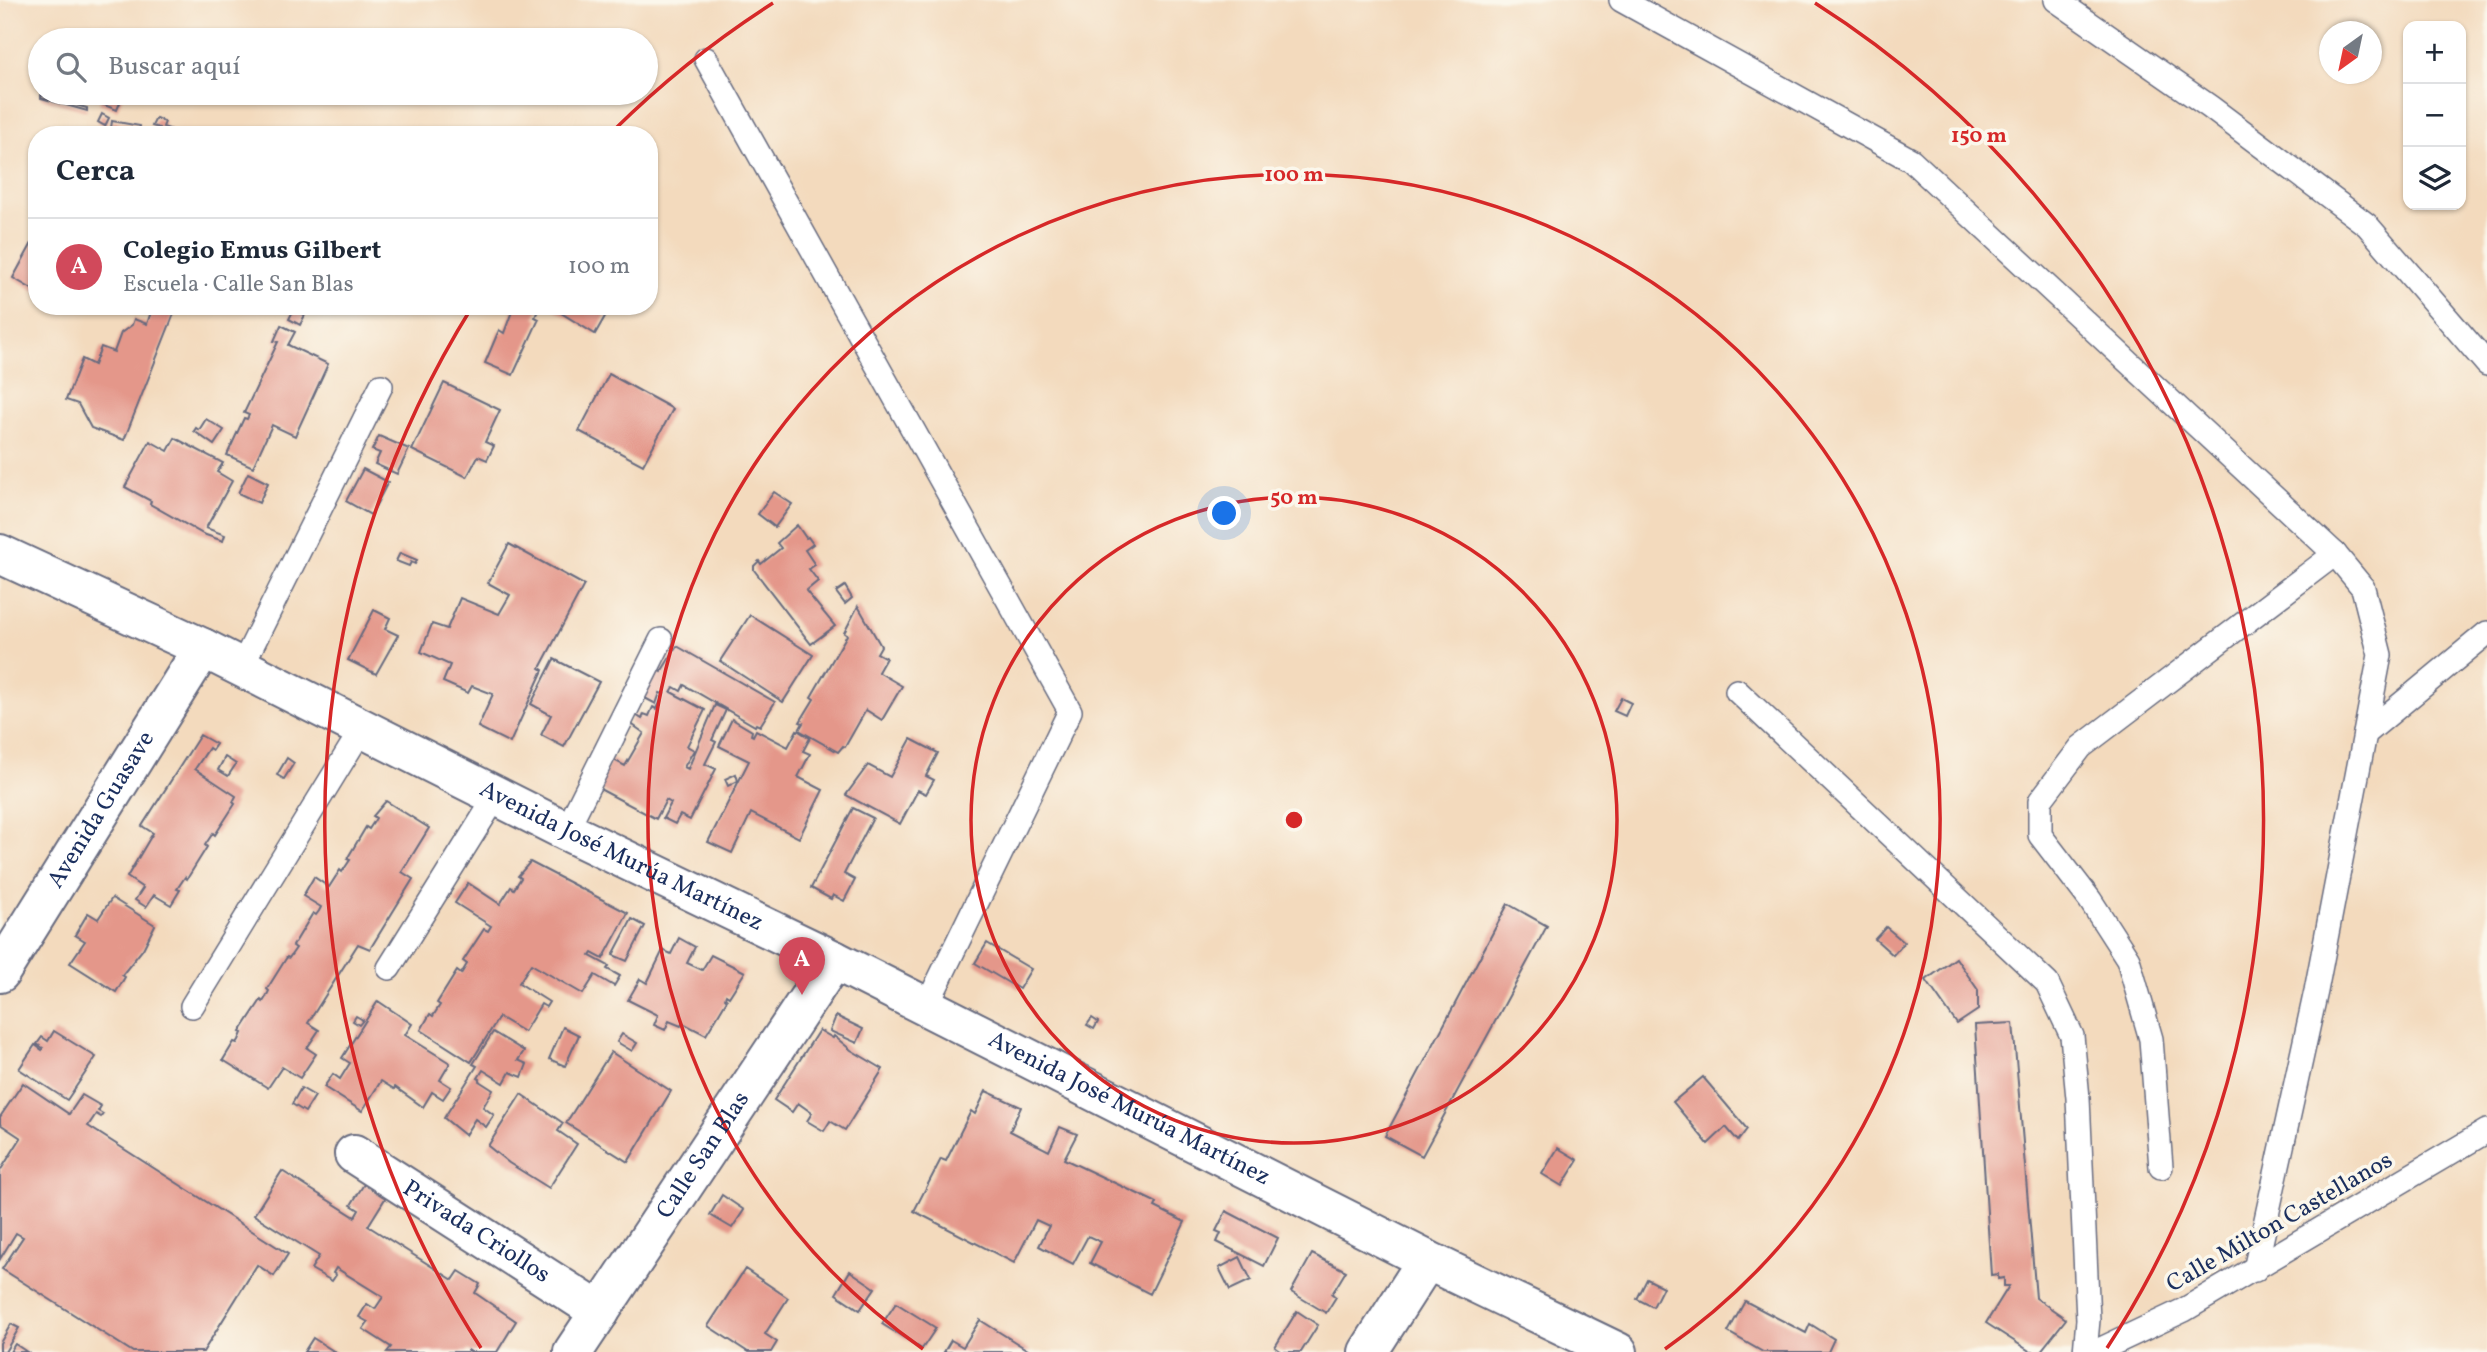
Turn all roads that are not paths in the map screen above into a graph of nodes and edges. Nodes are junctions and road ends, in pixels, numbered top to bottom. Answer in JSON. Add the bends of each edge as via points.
{"nodes":[{"id":1,"x":1621,"y":0,"type":"edge"},
{"id":2,"x":2056,"y":0,"type":"edge"},
{"id":3,"x":706,"y":59,"type":"dead end"},
{"id":4,"x":2487,"y":363,"type":"edge"},
{"id":5,"x":381,"y":386,"type":"dead end"},
{"id":6,"x":0,"y":554,"type":"edge"},
{"id":7,"x":2335,"y":554,"type":"junction"},
{"id":8,"x":2487,"y":633,"type":"edge"},
{"id":9,"x":662,"y":640,"type":"dead end"},
{"id":10,"x":204,"y":648,"type":"junction"},
{"id":11,"x":242,"y":666,"type":"junction"},
{"id":12,"x":1737,"y":691,"type":"dead end"},
{"id":13,"x":362,"y":729,"type":"junction"},
{"id":14,"x":2365,"y":734,"type":"junction"},
{"id":15,"x":497,"y":795,"type":"junction"},
{"id":16,"x":566,"y":831,"type":"junction"},
{"id":17,"x":834,"y":960,"type":"junction"},
{"id":18,"x":389,"y":968,"type":"dead end"},
{"id":19,"x":0,"y":973,"type":"edge"},
{"id":20,"x":192,"y":1006,"type":"dead end"},
{"id":21,"x":926,"y":1007,"type":"junction"},
{"id":22,"x":2487,"y":1131,"type":"edge"},
{"id":23,"x":354,"y":1154,"type":"dead end"},
{"id":24,"x":2161,"y":1167,"type":"dead end"},
{"id":25,"x":1427,"y":1259,"type":"junction"},
{"id":26,"x":2255,"y":1270,"type":"junction"},
{"id":27,"x":600,"y":1312,"type":"junction"},
{"id":28,"x":573,"y":1352,"type":"edge"},
{"id":29,"x":1368,"y":1352,"type":"edge"},
{"id":30,"x":1618,"y":1352,"type":"edge"},
{"id":31,"x":2085,"y":1352,"type":"edge"},
{"id":32,"x":2095,"y":1352,"type":"edge"}],
"edges":[{"from":1,"to":7,"type":"lane","via":[[1911,160]]},
{"from":2,"to":4,"type":"lane","via":[[2210,107],[2367,225]]},
{"from":3,"to":21,"type":"lane","via":[[1070,711]]},
{"from":5,"to":11,"type":"lane"},
{"from":6,"to":10,"type":"main road","name":"Avenida José Murúa Martínez"},
{"from":7,"to":14,"type":"lane","via":[[2363,588],[2380,655]]},
{"from":7,"to":24,"type":"lane","via":[[2081,747],[2040,801],[2039,835],[2090,900],[2128,960],[2151,1039]]},
{"from":8,"to":14,"type":"lane"},
{"from":9,"to":16,"type":"lane"},
{"from":10,"to":11,"type":"main road","name":"Avenida José Murúa Martínez"},
{"from":10,"to":19,"type":"main road","name":"Avenida Guasave"},
{"from":11,"to":13,"type":"main road","name":"Avenida José Murúa Martínez"},
{"from":12,"to":31,"type":"lane","via":[[2047,982],[2072,1036],[2088,1320]]},
{"from":13,"to":15,"type":"main road","name":"Avenida José Murúa Martínez"},
{"from":13,"to":20,"type":"lane"},
{"from":14,"to":26,"type":"lane","via":[[2316,991]]},
{"from":15,"to":16,"type":"main road","name":"Avenida José Murúa Martínez"},
{"from":15,"to":18,"type":"lane"},
{"from":16,"to":17,"type":"main road","name":"Avenida José Murúa Martínez"},
{"from":17,"to":21,"type":"main road","name":"Avenida José Murúa Martínez"},
{"from":17,"to":27,"type":"main road","name":"Calle San Blas"},
{"from":21,"to":25,"type":"main road","name":"Avenida José Murúa Martínez"},
{"from":22,"to":26,"type":"lane","name":"Calle Milton Castellanos"},
{"from":23,"to":27,"type":"main road","name":"Privada Criollos"},
{"from":25,"to":29,"type":"main road"},
{"from":25,"to":30,"type":"main road","name":"Avenida José Murúa Martínez"},
{"from":26,"to":32,"type":"lane","name":"Calle Milton Castellanos"},
{"from":27,"to":28,"type":"main road","name":"Calle San Blas"}]}
